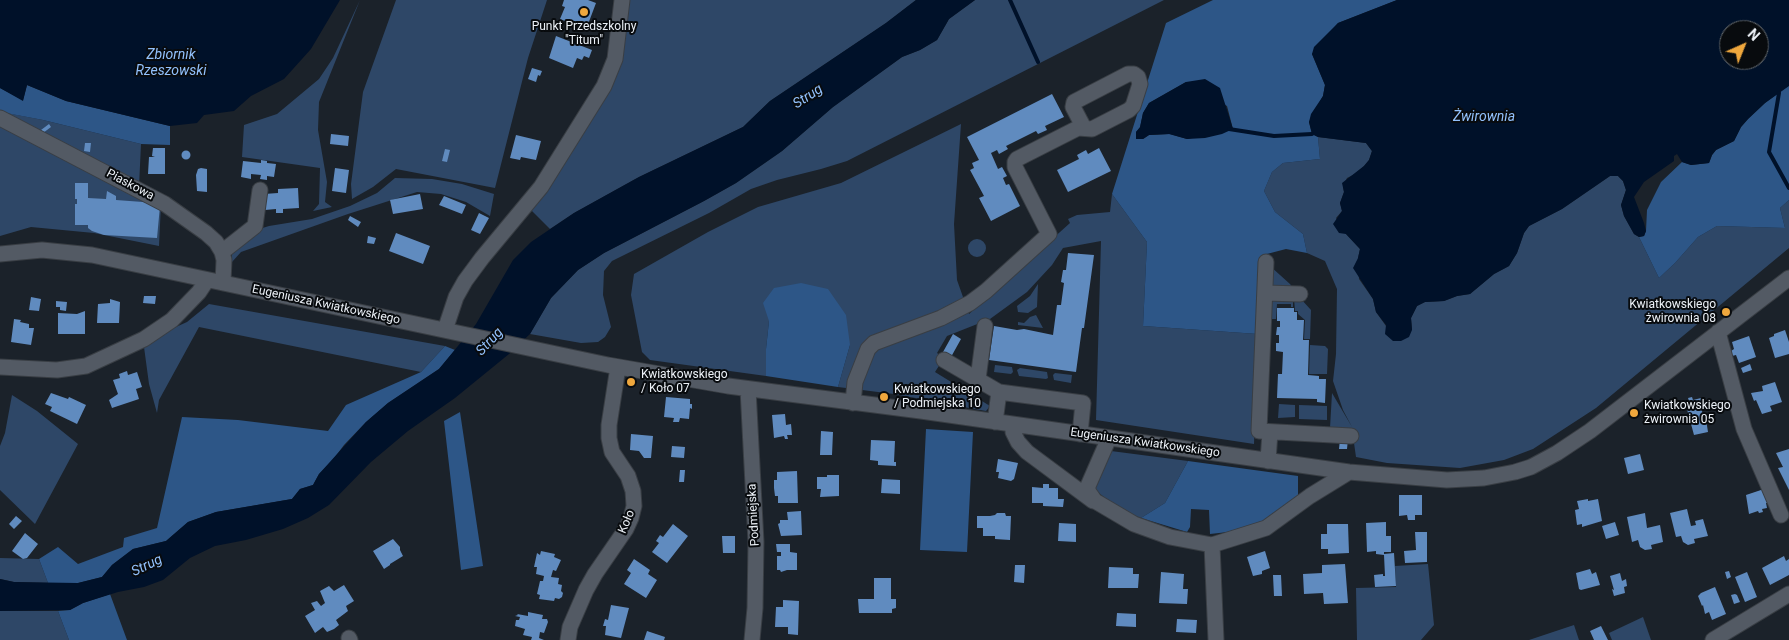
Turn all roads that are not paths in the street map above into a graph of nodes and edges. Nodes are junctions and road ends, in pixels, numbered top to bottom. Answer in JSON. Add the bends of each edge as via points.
{"nodes":[{"id":1,"x":622,"y":0,"type":"edge"},
{"id":2,"x":0,"y":118,"type":"edge"},
{"id":3,"x":1084,"y":128,"type":"dead end"},
{"id":4,"x":260,"y":190,"type":"dead end"},
{"id":5,"x":222,"y":252,"type":"junction"},
{"id":6,"x":0,"y":254,"type":"edge"},
{"id":7,"x":1266,"y":262,"type":"dead end"},
{"id":8,"x":1789,"y":278,"type":"edge"},
{"id":9,"x":207,"y":280,"type":"junction"},
{"id":10,"x":223,"y":283,"type":"junction"},
{"id":11,"x":1265,"y":293,"type":"junction"},
{"id":12,"x":1300,"y":294,"type":"dead end"},
{"id":13,"x":985,"y":326,"type":"dead end"},
{"id":14,"x":444,"y":330,"type":"junction"},
{"id":15,"x":1718,"y":332,"type":"junction"},
{"id":16,"x":944,"y":360,"type":"dead end"},
{"id":17,"x":0,"y":367,"type":"edge"},
{"id":18,"x":618,"y":367,"type":"junction"},
{"id":19,"x":978,"y":379,"type":"junction"},
{"id":20,"x":748,"y":389,"type":"junction"},
{"id":21,"x":999,"y":392,"type":"junction"},
{"id":22,"x":853,"y":403,"type":"junction"},
{"id":23,"x":994,"y":422,"type":"junction"},
{"id":24,"x":1012,"y":424,"type":"junction"},
{"id":25,"x":1270,"y":432,"type":"junction"},
{"id":26,"x":1080,"y":434,"type":"junction"},
{"id":27,"x":1351,"y":436,"type":"dead end"},
{"id":28,"x":1108,"y":438,"type":"junction"},
{"id":29,"x":1268,"y":461,"type":"junction"},
{"id":30,"x":1350,"y":472,"type":"junction"},
{"id":31,"x":1095,"y":502,"type":"junction"},
{"id":32,"x":1781,"y":515,"type":"dead end"},
{"id":33,"x":1212,"y":545,"type":"junction"},
{"id":34,"x":1789,"y":594,"type":"edge"},
{"id":35,"x":568,"y":640,"type":"edge"},
{"id":36,"x":752,"y":640,"type":"edge"},
{"id":37,"x":1216,"y":640,"type":"edge"},
{"id":38,"x":1713,"y":640,"type":"edge"}],
"edges":[{"from":1,"to":14,"type":"street","via":[[615,60],[604,86],[541,187],[465,281]]},
{"from":2,"to":5,"type":"street","name":"Piaskowa","via":[[165,204],[206,233]]},
{"from":3,"to":22,"type":"street","via":[[1078,128],[1015,162],[1049,234],[970,303],[942,318],[874,343],[855,382]]},
{"from":4,"to":5,"type":"street","via":[[254,226]]},
{"from":5,"to":10,"type":"street"},
{"from":6,"to":9,"type":"street","name":"Eugeniusza Kwiatkowskiego","via":[[60,251],[92,255]]},
{"from":7,"to":11,"type":"street"},
{"from":8,"to":15,"type":"street","name":"Eugeniusza Kwiatkowskiego"},
{"from":9,"to":10,"type":"street","name":"Eugeniusza Kwiatkowskiego"},
{"from":9,"to":17,"type":"street","via":[[200,292],[144,339],[86,366],[57,370]]},
{"from":10,"to":14,"type":"street","name":"Eugeniusza Kwiatkowskiego"},
{"from":11,"to":12,"type":"street"},
{"from":11,"to":25,"type":"street","via":[[1259,431]]},
{"from":13,"to":19,"type":"street"},
{"from":14,"to":18,"type":"street","name":"Eugeniusza Kwiatkowskiego"},
{"from":15,"to":30,"type":"street","name":"Eugeniusza Kwiatkowskiego","via":[[1590,431],[1531,467],[1484,478],[1447,480]]},
{"from":15,"to":32,"type":"street","via":[[1744,429]]},
{"from":16,"to":19,"type":"street"},
{"from":18,"to":20,"type":"street","name":"Eugeniusza Kwiatkowskiego"},
{"from":18,"to":35,"type":"street","name":"Koło","via":[[609,438],[612,452],[628,476],[634,506],[626,529],[586,590],[570,627]]},
{"from":19,"to":21,"type":"street"},
{"from":20,"to":22,"type":"street","name":"Eugeniusza Kwiatkowskiego"},
{"from":20,"to":36,"type":"street","name":"Podmiejska","via":[[756,542]]},
{"from":21,"to":23,"type":"street"},
{"from":21,"to":26,"type":"street","via":[[1083,403]]},
{"from":22,"to":23,"type":"street","name":"Eugeniusza Kwiatkowskiego"},
{"from":23,"to":24,"type":"street","name":"Eugeniusza Kwiatkowskiego"},
{"from":24,"to":26,"type":"street","name":"Eugeniusza Kwiatkowskiego"},
{"from":24,"to":31,"type":"street","via":[[1012,432],[1027,452]]},
{"from":25,"to":27,"type":"street"},
{"from":25,"to":29,"type":"street"},
{"from":26,"to":28,"type":"street","name":"Eugeniusza Kwiatkowskiego"},
{"from":28,"to":29,"type":"street","name":"Eugeniusza Kwiatkowskiego"},
{"from":28,"to":31,"type":"street","via":[[1088,486]]},
{"from":29,"to":30,"type":"street","name":"Eugeniusza Kwiatkowskiego"},
{"from":30,"to":33,"type":"street","via":[[1266,528]]},
{"from":31,"to":33,"type":"street","via":[[1134,524]]},
{"from":33,"to":37,"type":"street"},
{"from":34,"to":38,"type":"street"}]}
